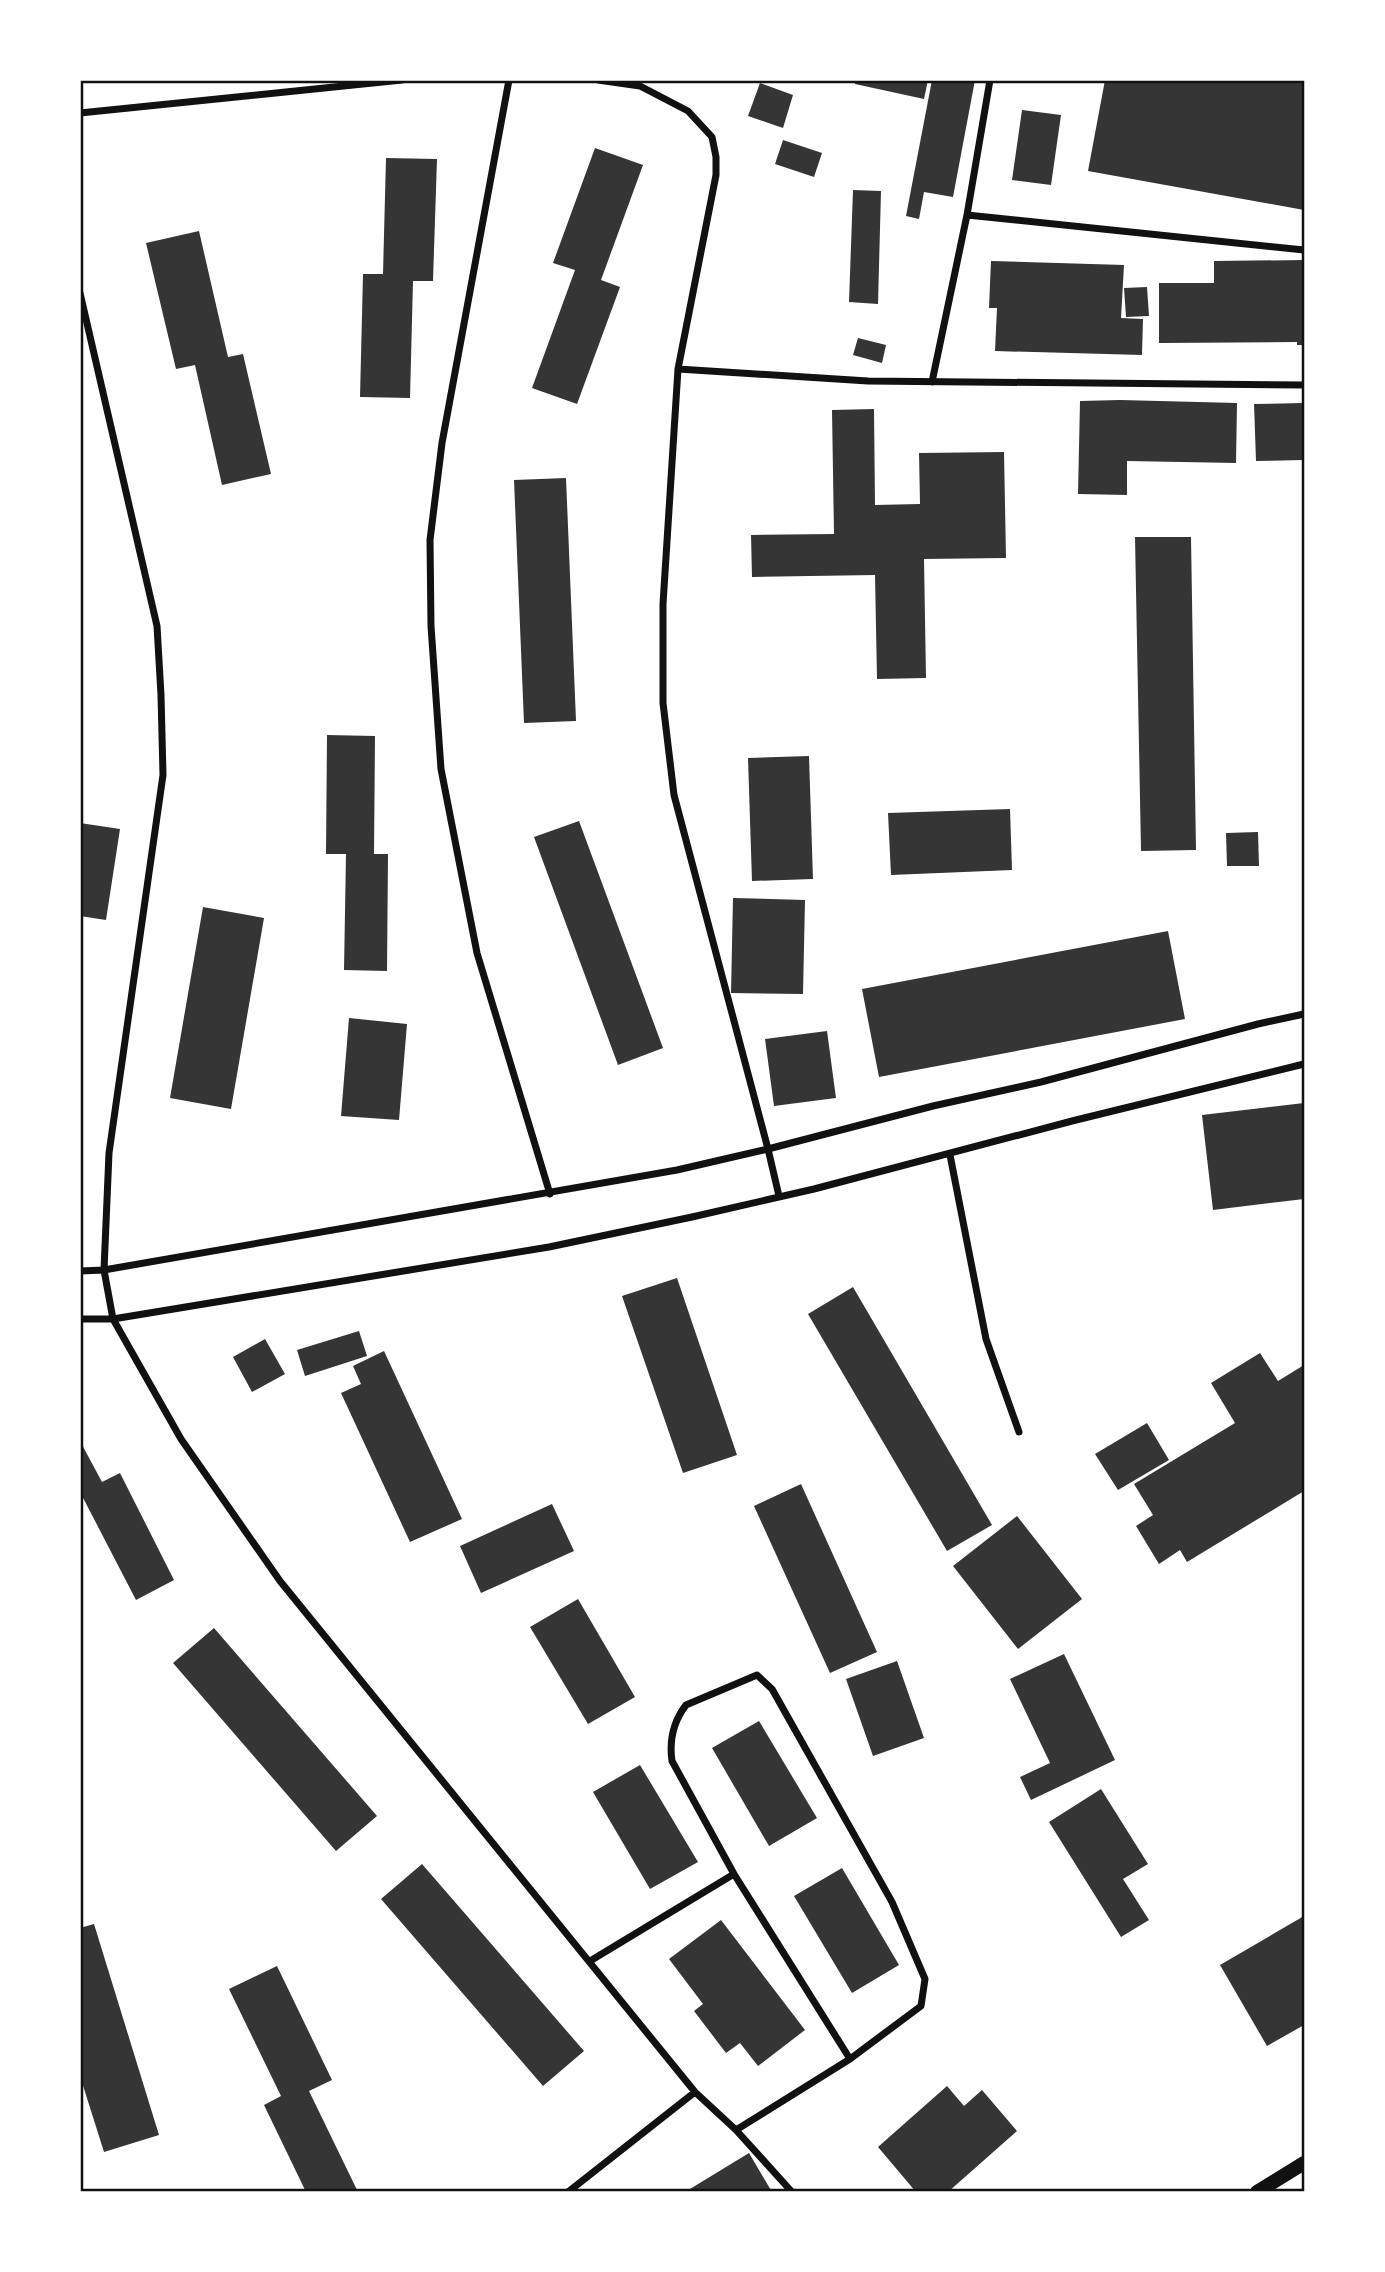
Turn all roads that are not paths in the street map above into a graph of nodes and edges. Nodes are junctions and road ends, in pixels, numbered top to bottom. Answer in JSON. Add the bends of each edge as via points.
{"nodes":[{"id":1,"x":402,"y":80,"type":"edge"},
{"id":2,"x":509,"y":80,"type":"edge"},
{"id":3,"x":598,"y":80,"type":"edge"},
{"id":4,"x":990,"y":80,"type":"edge"},
{"id":5,"x":80,"y":114,"type":"edge"},
{"id":6,"x":967,"y":215,"type":"junction"},
{"id":7,"x":1304,"y":250,"type":"edge"},
{"id":8,"x":80,"y":293,"type":"edge"},
{"id":9,"x":678,"y":369,"type":"junction"},
{"id":10,"x":932,"y":382,"type":"junction"},
{"id":11,"x":1304,"y":385,"type":"edge"},
{"id":12,"x":1304,"y":1014,"type":"edge"},
{"id":13,"x":1304,"y":1064,"type":"edge"},
{"id":14,"x":768,"y":1149,"type":"junction"},
{"id":15,"x":950,"y":1155,"type":"junction"},
{"id":16,"x":550,"y":1194,"type":"junction"},
{"id":17,"x":779,"y":1196,"type":"junction"},
{"id":18,"x":104,"y":1269,"type":"junction"},
{"id":19,"x":80,"y":1271,"type":"edge"},
{"id":20,"x":80,"y":1319,"type":"edge"},
{"id":21,"x":113,"y":1319,"type":"junction"},
{"id":22,"x":1019,"y":1432,"type":"dead end"},
{"id":23,"x":734,"y":1874,"type":"junction"},
{"id":24,"x":590,"y":1961,"type":"junction"},
{"id":25,"x":850,"y":2059,"type":"junction"},
{"id":26,"x":695,"y":2092,"type":"junction"},
{"id":27,"x":736,"y":2130,"type":"junction"},
{"id":28,"x":1304,"y":2163,"type":"edge"},
{"id":29,"x":568,"y":2192,"type":"edge"},
{"id":30,"x":792,"y":2192,"type":"edge"},
{"id":31,"x":1257,"y":2192,"type":"edge"}],
"edges":[{"from":1,"to":5,"type":"street"},
{"from":2,"to":16,"type":"street","via":[[442,443],[430,540],[431,626],[440,769],[477,953]]},
{"from":3,"to":9,"type":"street","via":[[640,86],[688,111],[712,137],[716,175]]},
{"from":4,"to":6,"type":"street"},
{"from":6,"to":7,"type":"street"},
{"from":6,"to":10,"type":"street"},
{"from":8,"to":18,"type":"street","via":[[157,626],[163,775],[109,1153]]},
{"from":9,"to":10,"type":"street"},
{"from":9,"to":14,"type":"street","via":[[663,604],[663,703],[674,795]]},
{"from":10,"to":11,"type":"street"},
{"from":12,"to":14,"type":"street"},
{"from":13,"to":15,"type":"street"},
{"from":14,"to":16,"type":"street"},
{"from":14,"to":17,"type":"street"},
{"from":15,"to":17,"type":"street"},
{"from":15,"to":22,"type":"street","via":[[986,1339]]},
{"from":16,"to":18,"type":"street"},
{"from":17,"to":21,"type":"street","via":[[549,1247]]},
{"from":18,"to":19,"type":"street"},
{"from":18,"to":21,"type":"street"},
{"from":20,"to":21,"type":"street"},
{"from":21,"to":24,"type":"street","via":[[181,1439],[280,1580]]},
{"from":23,"to":24,"type":"street"},
{"from":23,"to":25,"type":"street"},
{"from":23,"to":25,"type":"street","via":[[672,1760],[670,1742],[687,1705],[757,1675],[772,1689],[892,1902],[925,1979],[921,2006]]},
{"from":24,"to":26,"type":"street"},
{"from":25,"to":27,"type":"street"},
{"from":26,"to":27,"type":"street"},
{"from":26,"to":29,"type":"street"},
{"from":27,"to":30,"type":"street"},
{"from":28,"to":31,"type":"main road"}]}
